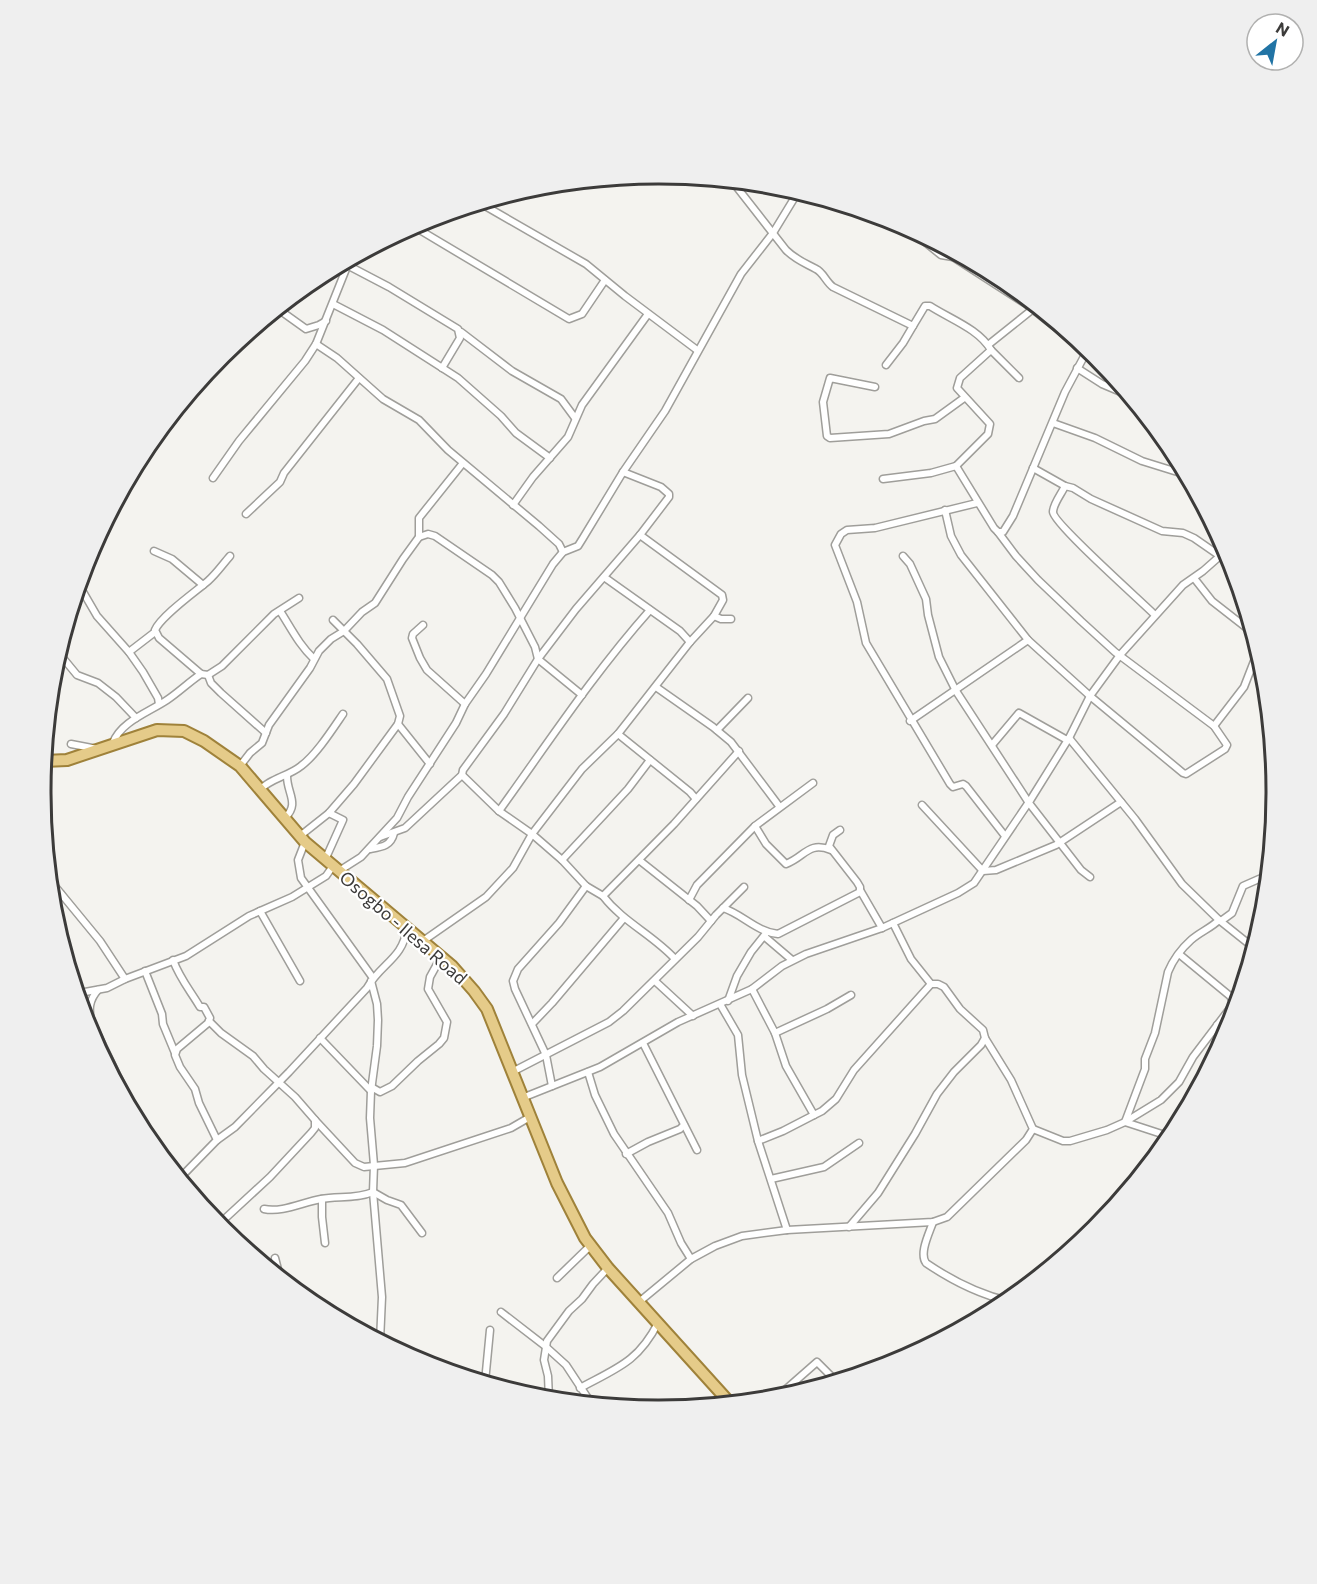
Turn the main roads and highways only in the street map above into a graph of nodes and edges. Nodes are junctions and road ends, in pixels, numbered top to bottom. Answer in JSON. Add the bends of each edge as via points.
{"nodes":[{"id":1,"x":52,"y":760,"type":"edge"},
{"id":2,"x":723,"y":1395,"type":"edge"}],
"edges":[{"from":1,"to":2,"type":"main road","name":"Osogbo - Ilesa Road","via":[[67,760],[157,730],[177,730],[204,741],[240,766],[302,839],[465,980],[487,1009],[569,1209],[590,1246]]}]}
